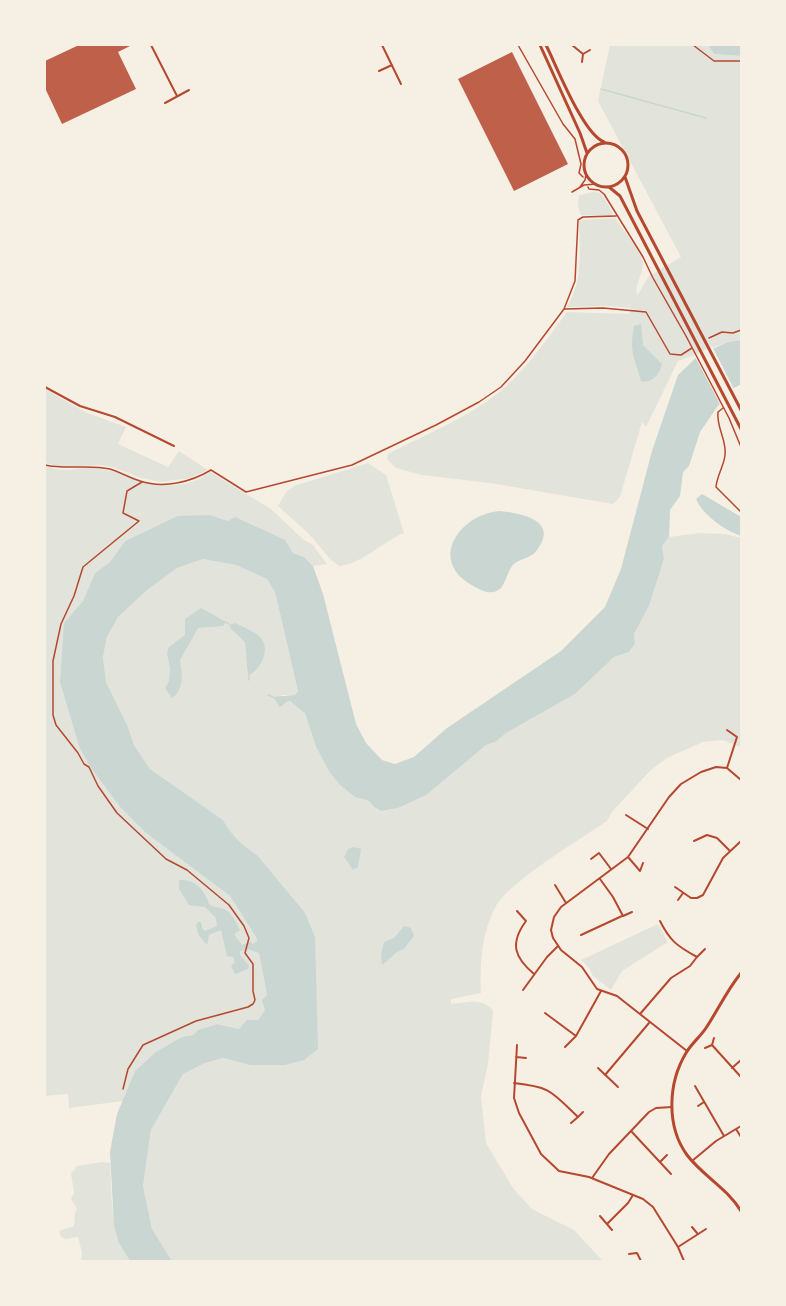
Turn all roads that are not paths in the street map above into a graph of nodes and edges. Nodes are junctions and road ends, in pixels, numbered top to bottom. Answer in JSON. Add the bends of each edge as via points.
{"nodes":[{"id":1,"x":152,"y":45,"type":"edge"},
{"id":2,"x":382,"y":45,"type":"edge"},
{"id":3,"x":540,"y":45,"type":"edge"},
{"id":4,"x":546,"y":45,"type":"edge"},
{"id":5,"x":572,"y":45,"type":"edge"},
{"id":6,"x":590,"y":50,"type":"dead end"},
{"id":7,"x":583,"y":54,"type":"junction"},
{"id":8,"x":582,"y":62,"type":"dead end"},
{"id":9,"x":392,"y":65,"type":"junction"},
{"id":10,"x":379,"y":70,"type":"dead end"},
{"id":11,"x":401,"y":84,"type":"dead end"},
{"id":12,"x":189,"y":90,"type":"dead end"},
{"id":13,"x":177,"y":96,"type":"junction"},
{"id":14,"x":165,"y":103,"type":"dead end"},
{"id":15,"x":606,"y":143,"type":"junction"},
{"id":16,"x":587,"y":153,"type":"junction"},
{"id":17,"x":586,"y":174,"type":"junction"},
{"id":18,"x":625,"y":177,"type":"junction"},
{"id":19,"x":596,"y":184,"type":"junction"},
{"id":20,"x":609,"y":187,"type":"junction"},
{"id":21,"x":577,"y":189,"type":"junction"},
{"id":22,"x":572,"y":192,"type":"dead end"},
{"id":23,"x":45,"y":387,"type":"edge"},
{"id":24,"x":741,"y":410,"type":"edge"},
{"id":25,"x":741,"y":429,"type":"edge"},
{"id":26,"x":174,"y":446,"type":"dead end"},
{"id":27,"x":727,"y":730,"type":"dead end"},
{"id":28,"x":727,"y":768,"type":"junction"},
{"id":29,"x":741,"y":780,"type":"edge"},
{"id":30,"x":626,"y":815,"type":"dead end"},
{"id":31,"x":648,"y":829,"type":"junction"},
{"id":32,"x":741,"y":841,"type":"edge"},
{"id":33,"x":694,"y":842,"type":"dead end"},
{"id":34,"x":729,"y":850,"type":"junction"},
{"id":35,"x":628,"y":857,"type":"junction"},
{"id":36,"x":591,"y":859,"type":"dead end"},
{"id":37,"x":643,"y":863,"type":"dead end"},
{"id":38,"x":611,"y":870,"type":"junction"},
{"id":39,"x":640,"y":871,"type":"junction"},
{"id":40,"x":637,"y":877,"type":"dead end"},
{"id":41,"x":600,"y":879,"type":"junction"},
{"id":42,"x":555,"y":885,"type":"dead end"},
{"id":43,"x":675,"y":887,"type":"dead end"},
{"id":44,"x":683,"y":893,"type":"junction"},
{"id":45,"x":678,"y":900,"type":"dead end"},
{"id":46,"x":566,"y":903,"type":"junction"},
{"id":47,"x":518,"y":911,"type":"dead end"},
{"id":48,"x":632,"y":912,"type":"dead end"},
{"id":49,"x":622,"y":916,"type":"junction"},
{"id":50,"x":660,"y":921,"type":"dead end"},
{"id":51,"x":669,"y":926,"type":"dead end"},
{"id":52,"x":664,"y":928,"type":"junction"},
{"id":53,"x":581,"y":935,"type":"dead end"},
{"id":54,"x":558,"y":946,"type":"junction"},
{"id":55,"x":705,"y":949,"type":"dead end"},
{"id":56,"x":697,"y":957,"type":"junction"},
{"id":57,"x":534,"y":974,"type":"junction"},
{"id":58,"x":741,"y":974,"type":"edge"},
{"id":59,"x":523,"y":990,"type":"dead end"},
{"id":60,"x":601,"y":991,"type":"junction"},
{"id":61,"x":545,"y":1013,"type":"dead end"},
{"id":62,"x":640,"y":1015,"type":"junction"},
{"id":63,"x":649,"y":1023,"type":"junction"},
{"id":64,"x":576,"y":1036,"type":"junction"},
{"id":65,"x":714,"y":1038,"type":"dead end"},
{"id":66,"x":517,"y":1045,"type":"dead end"},
{"id":67,"x":712,"y":1045,"type":"junction"},
{"id":68,"x":565,"y":1047,"type":"dead end"},
{"id":69,"x":705,"y":1048,"type":"dead end"},
{"id":70,"x":687,"y":1051,"type":"junction"},
{"id":71,"x":516,"y":1057,"type":"junction"},
{"id":72,"x":526,"y":1058,"type":"dead end"},
{"id":73,"x":741,"y":1060,"type":"edge"},
{"id":74,"x":598,"y":1068,"type":"dead end"},
{"id":75,"x":732,"y":1068,"type":"junction"},
{"id":76,"x":605,"y":1075,"type":"junction"},
{"id":77,"x":741,"y":1077,"type":"edge"},
{"id":78,"x":514,"y":1083,"type":"junction"},
{"id":79,"x":695,"y":1086,"type":"dead end"},
{"id":80,"x":618,"y":1087,"type":"dead end"},
{"id":81,"x":704,"y":1102,"type":"junction"},
{"id":82,"x":698,"y":1106,"type":"dead end"},
{"id":83,"x":672,"y":1107,"type":"junction"},
{"id":84,"x":583,"y":1112,"type":"dead end"},
{"id":85,"x":578,"y":1117,"type":"junction"},
{"id":86,"x":571,"y":1123,"type":"dead end"},
{"id":87,"x":741,"y":1126,"type":"edge"},
{"id":88,"x":736,"y":1129,"type":"junction"},
{"id":89,"x":631,"y":1131,"type":"junction"},
{"id":90,"x":724,"y":1136,"type":"junction"},
{"id":91,"x":741,"y":1137,"type":"edge"},
{"id":92,"x":667,"y":1155,"type":"dead end"},
{"id":93,"x":692,"y":1161,"type":"junction"},
{"id":94,"x":660,"y":1162,"type":"junction"},
{"id":95,"x":672,"y":1174,"type":"dead end"},
{"id":96,"x":592,"y":1178,"type":"junction"},
{"id":97,"x":633,"y":1195,"type":"junction"},
{"id":98,"x":741,"y":1211,"type":"edge"},
{"id":99,"x":600,"y":1216,"type":"dead end"},
{"id":100,"x":607,"y":1224,"type":"junction"},
{"id":101,"x":692,"y":1227,"type":"dead end"},
{"id":102,"x":706,"y":1228,"type":"dead end"},
{"id":103,"x":612,"y":1230,"type":"dead end"},
{"id":104,"x":697,"y":1233,"type":"junction"},
{"id":105,"x":678,"y":1247,"type":"junction"},
{"id":106,"x":642,"y":1248,"type":"dead end"},
{"id":107,"x":637,"y":1253,"type":"junction"},
{"id":108,"x":629,"y":1254,"type":"dead end"},
{"id":109,"x":641,"y":1261,"type":"edge"},
{"id":110,"x":683,"y":1261,"type":"edge"}],
"edges":[{"from":1,"to":13,"type":"street"},
{"from":2,"to":9,"type":"street"},
{"from":3,"to":16,"type":"street"},
{"from":4,"to":15,"type":"street","via":[[586,126]]},
{"from":5,"to":7,"type":"street"},
{"from":6,"to":7,"type":"street"},
{"from":7,"to":8,"type":"street"},
{"from":9,"to":10,"type":"street"},
{"from":9,"to":11,"type":"street"},
{"from":12,"to":13,"type":"street"},
{"from":13,"to":14,"type":"street"},
{"from":15,"to":16,"type":"street"},
{"from":15,"to":18,"type":"street","via":[[618,146],[627,156]]},
{"from":16,"to":17,"type":"street"},
{"from":17,"to":19,"type":"street"},
{"from":17,"to":21,"type":"lane"},
{"from":18,"to":20,"type":"street"},
{"from":18,"to":24,"type":"street","via":[[637,211]]},
{"from":19,"to":20,"type":"street"},
{"from":19,"to":21,"type":"lane"},
{"from":20,"to":25,"type":"street","via":[[620,196]]},
{"from":21,"to":22,"type":"lane"},
{"from":23,"to":26,"type":"street"},
{"from":27,"to":28,"type":"street","via":[[737,737]]},
{"from":28,"to":29,"type":"street"},
{"from":28,"to":31,"type":"street","via":[[716,767],[681,784]]},
{"from":30,"to":31,"type":"street"},
{"from":31,"to":35,"type":"street"},
{"from":32,"to":34,"type":"street"},
{"from":33,"to":34,"type":"street","via":[[707,835],[717,838]]},
{"from":34,"to":44,"type":"street","via":[[703,895],[690,898]]},
{"from":35,"to":38,"type":"street"},
{"from":35,"to":39,"type":"street"},
{"from":36,"to":38,"type":"street","via":[[599,853]]},
{"from":37,"to":39,"type":"street"},
{"from":38,"to":41,"type":"street"},
{"from":39,"to":40,"type":"street"},
{"from":41,"to":46,"type":"street"},
{"from":41,"to":49,"type":"street"},
{"from":42,"to":46,"type":"street"},
{"from":43,"to":44,"type":"street"},
{"from":44,"to":45,"type":"street"},
{"from":46,"to":54,"type":"street","via":[[554,917],[551,930]]},
{"from":47,"to":57,"type":"street","via":[[526,921],[520,930],[517,956]]},
{"from":48,"to":49,"type":"street"},
{"from":49,"to":53,"type":"street"},
{"from":50,"to":52,"type":"street"},
{"from":51,"to":52,"type":"street"},
{"from":52,"to":56,"type":"street","via":[[681,949]]},
{"from":54,"to":57,"type":"street"},
{"from":54,"to":60,"type":"street"},
{"from":55,"to":56,"type":"street"},
{"from":56,"to":62,"type":"street","via":[[670,979]]},
{"from":57,"to":59,"type":"street"},
{"from":58,"to":70,"type":"street"},
{"from":60,"to":62,"type":"street","via":[[617,996]]},
{"from":60,"to":64,"type":"street"},
{"from":61,"to":64,"type":"street"},
{"from":62,"to":63,"type":"street"},
{"from":63,"to":70,"type":"street"},
{"from":63,"to":76,"type":"street"},
{"from":64,"to":68,"type":"street"},
{"from":65,"to":67,"type":"street"},
{"from":66,"to":71,"type":"street"},
{"from":67,"to":69,"type":"street"},
{"from":67,"to":75,"type":"street"},
{"from":70,"to":83,"type":"street","via":[[677,1073]]},
{"from":71,"to":72,"type":"street"},
{"from":71,"to":78,"type":"street"},
{"from":73,"to":75,"type":"street"},
{"from":74,"to":76,"type":"street"},
{"from":75,"to":77,"type":"street"},
{"from":76,"to":80,"type":"street"},
{"from":78,"to":85,"type":"street","via":[[549,1090]]},
{"from":78,"to":96,"type":"street","via":[[519,1113],[541,1154],[559,1171]]},
{"from":79,"to":81,"type":"street"},
{"from":81,"to":82,"type":"street"},
{"from":81,"to":90,"type":"street"},
{"from":83,"to":89,"type":"street","via":[[649,1112]]},
{"from":83,"to":93,"type":"street","via":[[679,1141]]},
{"from":84,"to":85,"type":"street"},
{"from":85,"to":86,"type":"street"},
{"from":87,"to":88,"type":"street"},
{"from":88,"to":90,"type":"street"},
{"from":88,"to":91,"type":"street"},
{"from":89,"to":94,"type":"street"},
{"from":89,"to":96,"type":"street"},
{"from":90,"to":93,"type":"street"},
{"from":92,"to":94,"type":"street"},
{"from":93,"to":98,"type":"street","via":[[726,1190]]},
{"from":94,"to":95,"type":"street"},
{"from":96,"to":97,"type":"street"},
{"from":97,"to":100,"type":"street"},
{"from":97,"to":105,"type":"street","via":[[652,1207]]},
{"from":99,"to":100,"type":"street"},
{"from":100,"to":103,"type":"street"},
{"from":101,"to":104,"type":"street"},
{"from":102,"to":104,"type":"street"},
{"from":104,"to":105,"type":"street"},
{"from":105,"to":110,"type":"street"},
{"from":106,"to":107,"type":"street"},
{"from":107,"to":108,"type":"street"},
{"from":107,"to":109,"type":"street"}]}
